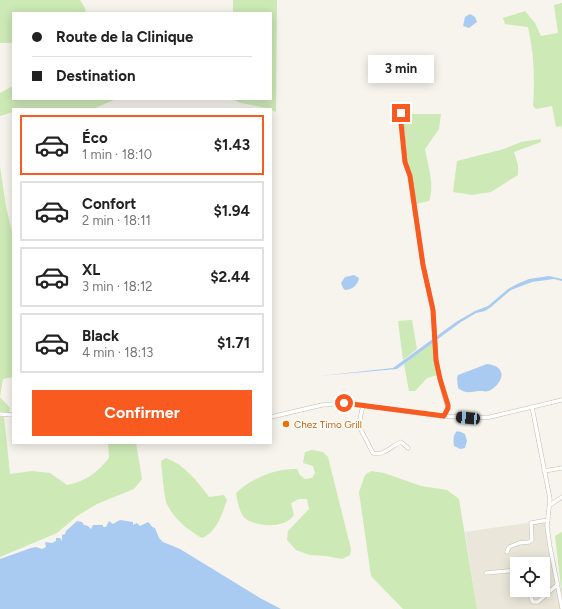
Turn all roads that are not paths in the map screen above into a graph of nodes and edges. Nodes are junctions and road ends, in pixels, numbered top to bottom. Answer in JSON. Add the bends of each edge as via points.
{"nodes":[{"id":1,"x":401,"y":113,"type":"dead end"},
{"id":2,"x":562,"y":400,"type":"edge"},
{"id":3,"x":363,"y":405,"type":"junction"},
{"id":4,"x":532,"y":407,"type":"junction"},
{"id":5,"x":0,"y":414,"type":"edge"},
{"id":6,"x":12,"y":415,"type":"edge"},
{"id":7,"x":444,"y":416,"type":"junction"},
{"id":8,"x":272,"y":417,"type":"edge"},
{"id":9,"x":408,"y":448,"type":"dead end"},
{"id":10,"x":562,"y":468,"type":"edge"},
{"id":11,"x":544,"y":471,"type":"junction"},
{"id":12,"x":562,"y":497,"type":"edge"},
{"id":13,"x":550,"y":505,"type":"junction"},
{"id":14,"x":548,"y":520,"type":"junction"},
{"id":15,"x":507,"y":552,"type":"dead end"},
{"id":16,"x":510,"y":571,"type":"edge"},
{"id":17,"x":486,"y":573,"type":"dead end"},
{"id":18,"x":558,"y":584,"type":"junction"},
{"id":19,"x":550,"y":591,"type":"edge"},
{"id":20,"x":531,"y":597,"type":"edge"},
{"id":21,"x":544,"y":597,"type":"edge"},
{"id":22,"x":562,"y":608,"type":"edge"}],
"edges":[{"from":1,"to":7,"type":"street","via":[[405,162],[410,176],[423,265],[433,310],[436,357],[448,405]]},
{"from":2,"to":4,"type":"street"},
{"from":3,"to":7,"type":"street"},
{"from":3,"to":8,"type":"street","via":[[322,405]]},
{"from":3,"to":9,"type":"street","via":[[360,428],[373,453],[390,449],[401,442]]},
{"from":4,"to":7,"type":"street","via":[[486,417]]},
{"from":4,"to":11,"type":"street"},
{"from":5,"to":6,"type":"street"},
{"from":10,"to":11,"type":"street"},
{"from":11,"to":13,"type":"street"},
{"from":12,"to":13,"type":"street"},
{"from":13,"to":14,"type":"street"},
{"from":14,"to":15,"type":"street","via":[[531,523],[532,540],[510,546]]},
{"from":14,"to":18,"type":"street","via":[[550,547]]},
{"from":16,"to":17,"type":"street"},
{"from":18,"to":19,"type":"street"},
{"from":18,"to":22,"type":"street"},
{"from":20,"to":21,"type":"street","via":[[533,602],[538,602]]}]}
